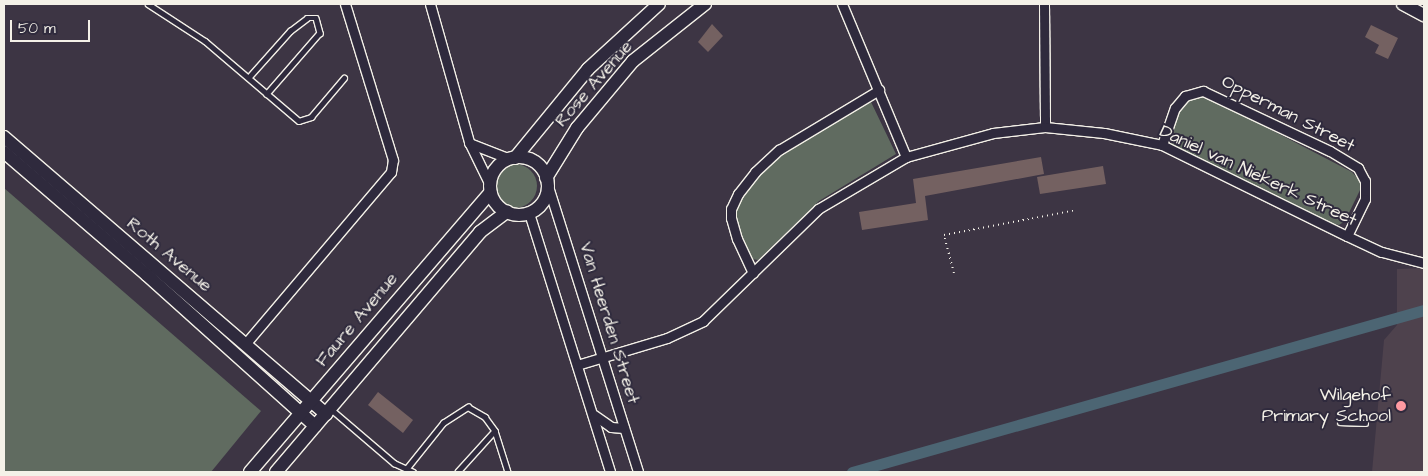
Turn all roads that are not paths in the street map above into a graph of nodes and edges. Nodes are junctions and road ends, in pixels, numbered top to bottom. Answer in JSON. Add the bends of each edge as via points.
{"nodes":[{"id":1,"x":148,"y":4,"type":"edge"},
{"id":2,"x":345,"y":4,"type":"edge"},
{"id":3,"x":430,"y":4,"type":"edge"},
{"id":4,"x":659,"y":4,"type":"edge"},
{"id":5,"x":705,"y":4,"type":"edge"},
{"id":6,"x":842,"y":4,"type":"edge"},
{"id":7,"x":1044,"y":4,"type":"edge"},
{"id":8,"x":1403,"y":4,"type":"edge"},
{"id":9,"x":1424,"y":15,"type":"edge"},
{"id":10,"x":249,"y":77,"type":"junction"},
{"id":11,"x":344,"y":78,"type":"dead end"},
{"id":12,"x":879,"y":90,"type":"junction"},
{"id":13,"x":268,"y":94,"type":"junction"},
{"id":14,"x":1045,"y":127,"type":"junction"},
{"id":15,"x":4,"y":137,"type":"edge"},
{"id":16,"x":469,"y":142,"type":"junction"},
{"id":17,"x":1162,"y":145,"type":"junction"},
{"id":18,"x":4,"y":152,"type":"edge"},
{"id":19,"x":513,"y":158,"type":"junction"},
{"id":20,"x":906,"y":158,"type":"junction"},
{"id":21,"x":547,"y":181,"type":"junction"},
{"id":22,"x":490,"y":188,"type":"junction"},
{"id":23,"x":507,"y":212,"type":"junction"},
{"id":24,"x":529,"y":213,"type":"junction"},
{"id":25,"x":1347,"y":236,"type":"junction"},
{"id":26,"x":1424,"y":263,"type":"edge"},
{"id":27,"x":753,"y":273,"type":"junction"},
{"id":28,"x":394,"y":305,"type":"junction"},
{"id":29,"x":411,"y":315,"type":"junction"},
{"id":30,"x":246,"y":343,"type":"junction"},
{"id":31,"x":604,"y":358,"type":"junction"},
{"id":32,"x":577,"y":365,"type":"junction"},
{"id":33,"x":312,"y":400,"type":"junction"},
{"id":34,"x":328,"y":411,"type":"junction"},
{"id":35,"x":592,"y":412,"type":"junction"},
{"id":36,"x":300,"y":414,"type":"junction"},
{"id":37,"x":1340,"y":422,"type":"dead end"},
{"id":38,"x":1365,"y":424,"type":"dead end"},
{"id":39,"x":314,"y":426,"type":"junction"},
{"id":40,"x":624,"y":428,"type":"junction"},
{"id":41,"x":495,"y":431,"type":"junction"},
{"id":42,"x":407,"y":468,"type":"junction"},
{"id":43,"x":250,"y":472,"type":"edge"},
{"id":44,"x":276,"y":472,"type":"edge"},
{"id":45,"x":413,"y":472,"type":"edge"},
{"id":46,"x":458,"y":472,"type":"edge"},
{"id":47,"x":508,"y":472,"type":"edge"},
{"id":48,"x":610,"y":472,"type":"edge"},
{"id":49,"x":638,"y":472,"type":"edge"}],
"edges":[{"from":1,"to":10,"type":"lane"},
{"from":2,"to":30,"type":"street","via":[[393,160],[392,172]]},
{"from":3,"to":16,"type":"street"},
{"from":4,"to":19,"type":"street","name":"Rose Avenue","via":[[588,69]]},
{"from":5,"to":21,"type":"street","name":"Rose Avenue","via":[[633,61],[577,128]]},
{"from":6,"to":12,"type":"street"},
{"from":7,"to":14,"type":"street"},
{"from":8,"to":9,"type":"street"},
{"from":10,"to":13,"type":"lane"},
{"from":10,"to":13,"type":"lane","via":[[290,31],[308,18],[316,18],[320,33]]},
{"from":11,"to":13,"type":"lane","via":[[304,122]]},
{"from":12,"to":20,"type":"street"},
{"from":12,"to":27,"type":"street","via":[[780,150],[755,172],[738,194],[731,209],[732,218],[737,239]]},
{"from":14,"to":17,"type":"street","name":"Daniel van Niekerk Street","via":[[1104,133]]},
{"from":14,"to":20,"type":"street","name":"Daniel van Niekerk Street","via":[[960,140]]},
{"from":15,"to":30,"type":"street","name":"Roth Avenue"},
{"from":16,"to":19,"type":"street"},
{"from":16,"to":22,"type":"street"},
{"from":17,"to":25,"type":"street","name":"Daniel van Niekerk Street"},
{"from":17,"to":25,"type":"street","name":"Opperman Street","via":[[1175,108],[1185,96],[1203,90],[1321,146],[1348,161],[1366,181],[1365,200]]},
{"from":18,"to":36,"type":"street","name":"Roth Avenue"},
{"from":19,"to":21,"type":"street","via":[[538,165]]},
{"from":19,"to":22,"type":"street","via":[[496,168]]},
{"from":20,"to":27,"type":"street","name":"Daniel van Niekerk Street","via":[[818,209]]},
{"from":21,"to":24,"type":"street","via":[[542,204]]},
{"from":21,"to":31,"type":"street","name":"Van Heerden Street"},
{"from":22,"to":23,"type":"street","via":[[498,206]]},
{"from":22,"to":28,"type":"street","name":"Faure Avenue"},
{"from":23,"to":24,"type":"street"},
{"from":23,"to":29,"type":"street","via":[[480,232]]},
{"from":24,"to":32,"type":"street"},
{"from":25,"to":26,"type":"street","name":"Daniel van Niekerk Street","via":[[1382,252]]},
{"from":27,"to":31,"type":"street","name":"Daniel van Niekerk Street","via":[[703,321],[667,338]]},
{"from":28,"to":29,"type":"street"},
{"from":28,"to":33,"type":"street","name":"Faure Avenue"},
{"from":29,"to":34,"type":"street"},
{"from":30,"to":33,"type":"street","name":"Roth Avenue"},
{"from":31,"to":32,"type":"street","name":"Daniel van Niekerk Street"},
{"from":31,"to":40,"type":"street","name":"Van Heerden Street"},
{"from":32,"to":35,"type":"street"},
{"from":33,"to":34,"type":"street","name":"Roth Avenue"},
{"from":33,"to":36,"type":"street","name":"Faure Avenue"},
{"from":34,"to":39,"type":"street"},
{"from":34,"to":42,"type":"lane","via":[[386,457]]},
{"from":35,"to":40,"type":"street","via":[[605,424]]},
{"from":35,"to":48,"type":"street"},
{"from":36,"to":39,"type":"street","name":"Roth Avenue"},
{"from":36,"to":43,"type":"street","name":"Faure Avenue"},
{"from":37,"to":38,"type":"lane"},
{"from":39,"to":44,"type":"street"},
{"from":40,"to":49,"type":"street","name":"Van Heerden Street"},
{"from":41,"to":42,"type":"lane","via":[[475,410],[463,408],[442,423]]},
{"from":41,"to":46,"type":"lane"},
{"from":41,"to":47,"type":"lane"},
{"from":42,"to":45,"type":"lane"}]}
